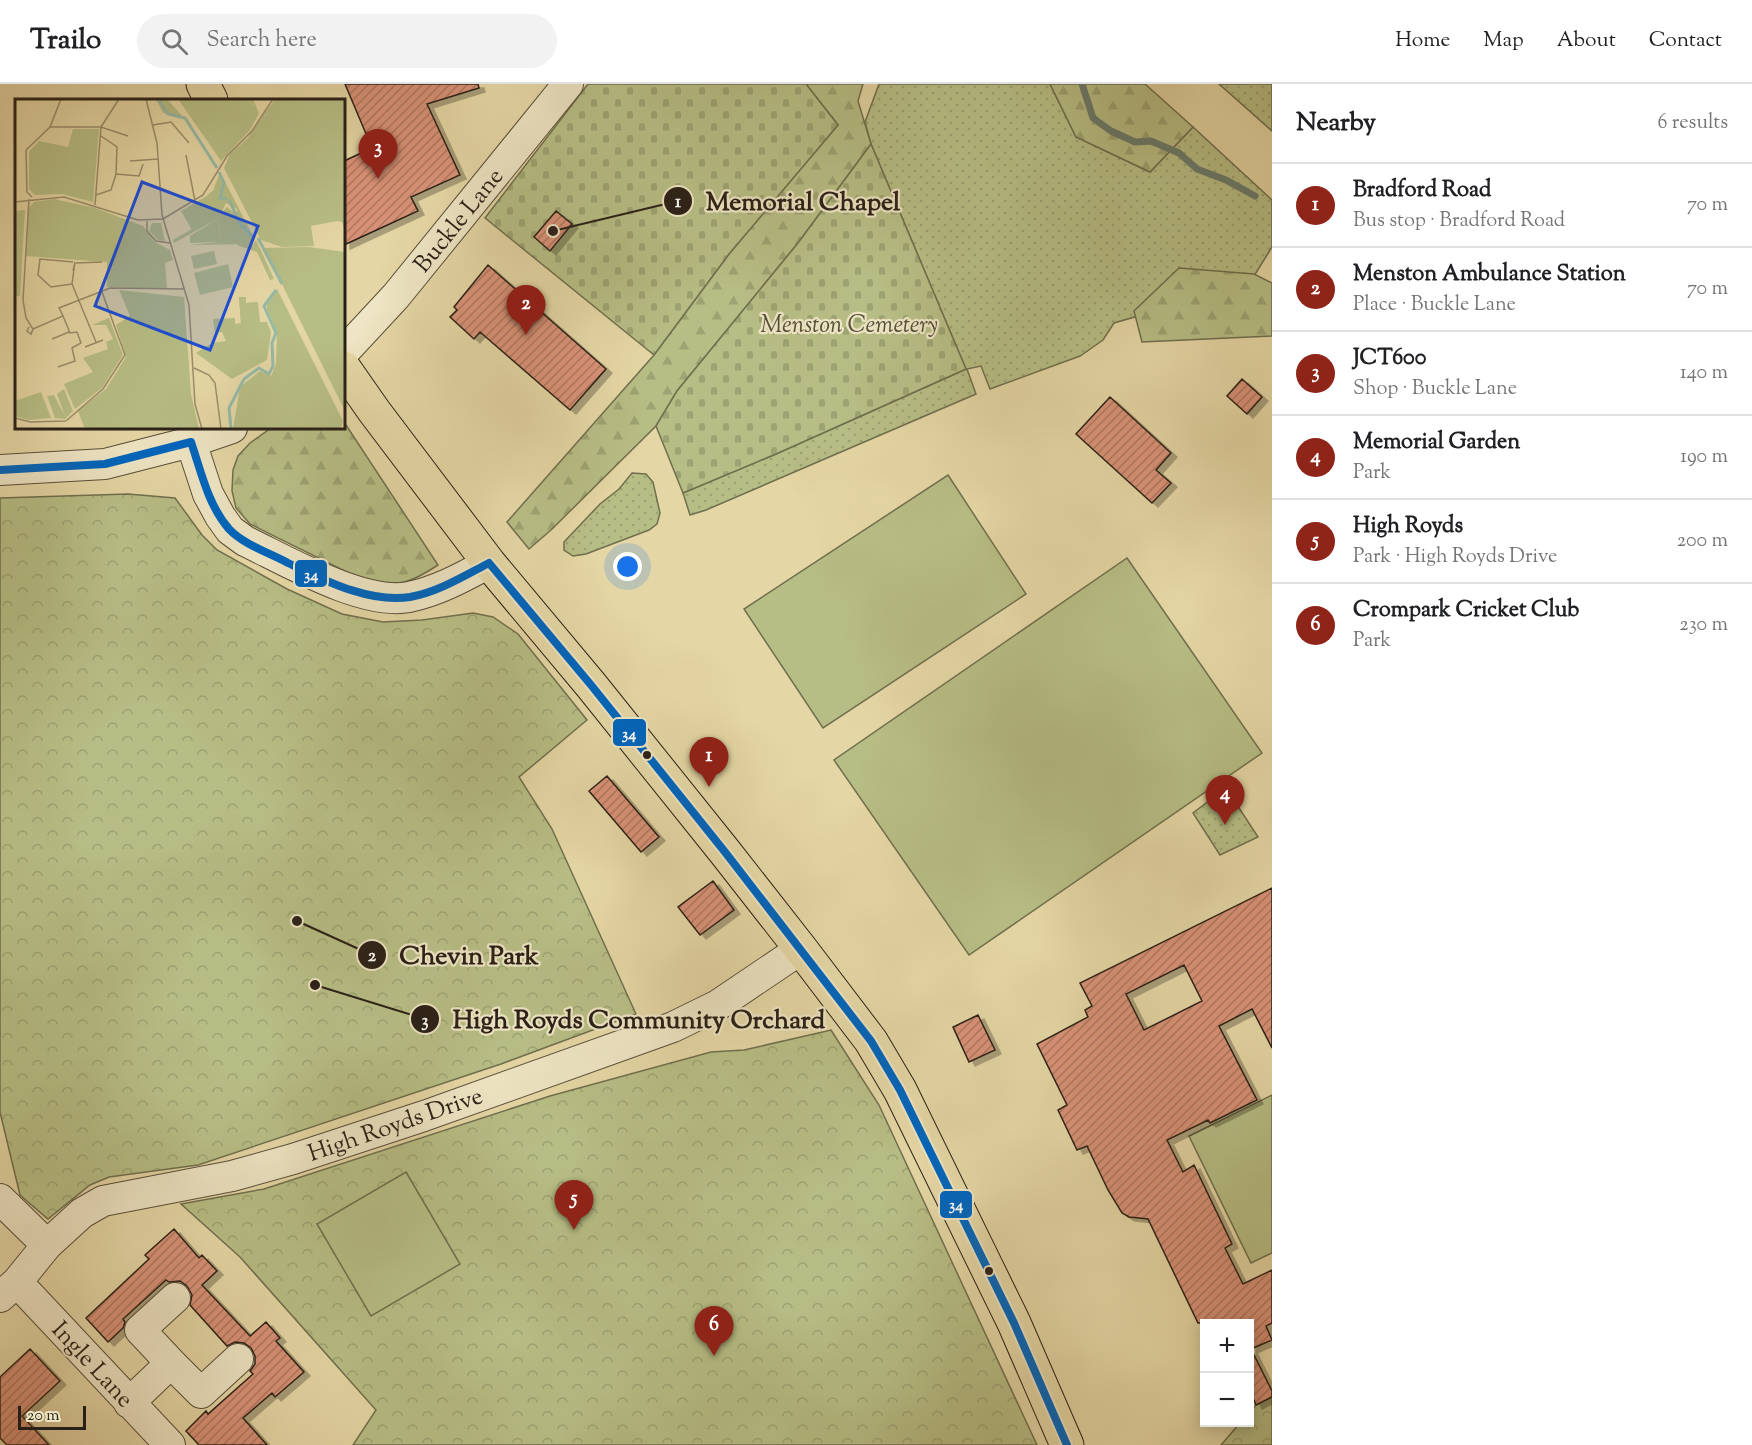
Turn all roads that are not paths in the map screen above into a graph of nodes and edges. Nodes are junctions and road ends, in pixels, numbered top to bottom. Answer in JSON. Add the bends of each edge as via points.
{"nodes":[{"id":1,"x":203,"y":84,"type":"edge"},
{"id":2,"x":568,"y":84,"type":"edge"},
{"id":3,"x":210,"y":99,"type":"edge"},
{"id":4,"x":345,"y":351,"type":"edge"},
{"id":5,"x":345,"y":369,"type":"edge"},
{"id":6,"x":229,"y":429,"type":"edge"},
{"id":7,"x":192,"y":442,"type":"junction"},
{"id":8,"x":0,"y":470,"type":"edge"},
{"id":9,"x":489,"y":563,"type":"junction"},
{"id":10,"x":801,"y":949,"type":"junction"},
{"id":11,"x":0,"y":1199,"type":"edge"},
{"id":12,"x":47,"y":1245,"type":"junction"},
{"id":13,"x":8,"y":1290,"type":"edge"},
{"id":14,"x":175,"y":1298,"type":"dead end"},
{"id":15,"x":238,"y":1359,"type":"dead end"},
{"id":16,"x":171,"y":1363,"type":"junction"},
{"id":17,"x":129,"y":1403,"type":"junction"},
{"id":18,"x":170,"y":1445,"type":"edge"},
{"id":19,"x":1067,"y":1445,"type":"edge"}],
"edges":[{"from":1,"to":3,"type":"main road"},
{"from":2,"to":4,"type":"street","name":"Buckle Lane","via":[[396,296]]},
{"from":5,"to":9,"type":"main road"},
{"from":6,"to":7,"type":"street"},
{"from":7,"to":8,"type":"street","via":[[105,464]]},
{"from":7,"to":9,"type":"street","via":[[208,494],[230,530],[245,541],[353,592],[384,598],[407,597],[449,585]]},
{"from":9,"to":10,"type":"main road"},
{"from":10,"to":12,"type":"street","name":"High Royds Drive","via":[[718,1005],[673,1027],[294,1159],[232,1176],[103,1201],[82,1213]]},
{"from":10,"to":19,"type":"main road","via":[[870,1041],[900,1090],[1014,1323]]},
{"from":11,"to":12,"type":"street"},
{"from":12,"to":13,"type":"street","name":"High Royds Drive"},
{"from":13,"to":17,"type":"street","name":"Ingle Lane"},
{"from":14,"to":16,"type":"street","via":[[140,1330]]},
{"from":15,"to":16,"type":"street","via":[[201,1393]]},
{"from":16,"to":17,"type":"street"},
{"from":17,"to":18,"type":"street","name":"Ingle Lane"}]}
